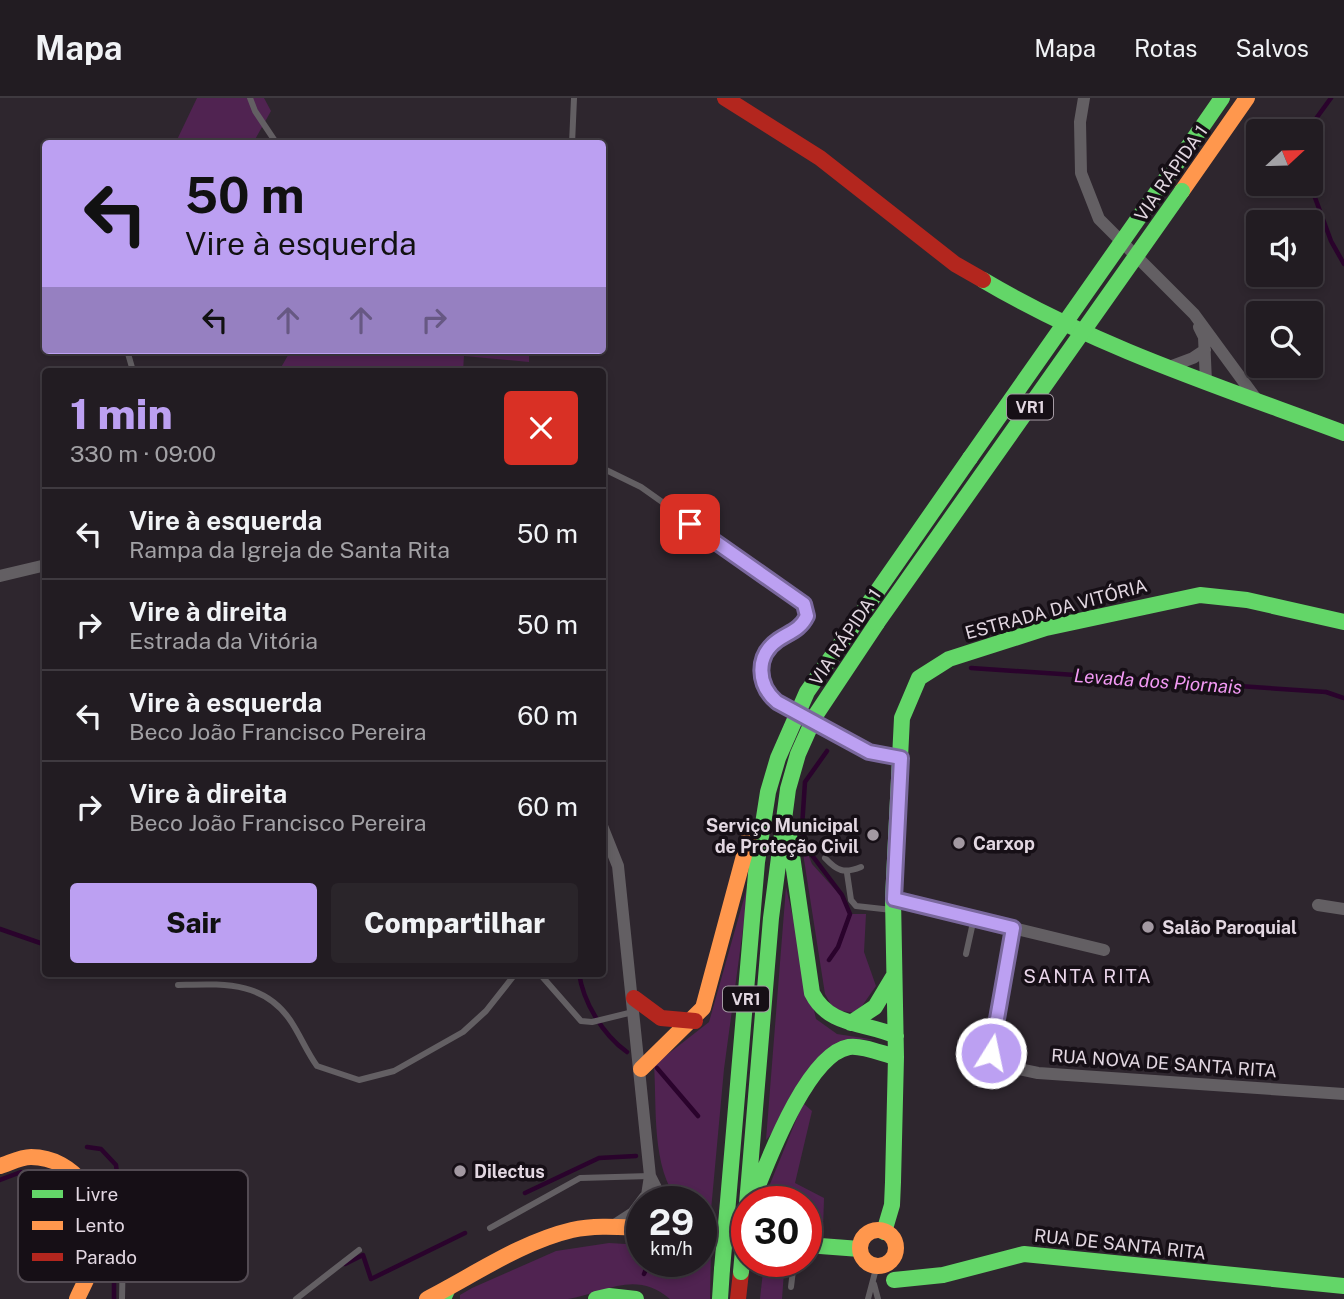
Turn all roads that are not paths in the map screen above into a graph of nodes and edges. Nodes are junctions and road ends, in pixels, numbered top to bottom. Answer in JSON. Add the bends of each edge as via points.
{"nodes":[{"id":1,"x":250,"y":98,"type":"edge"},
{"id":2,"x":574,"y":98,"type":"edge"},
{"id":3,"x":725,"y":98,"type":"edge"},
{"id":4,"x":1084,"y":98,"type":"edge"},
{"id":5,"x":1222,"y":98,"type":"edge"},
{"id":6,"x":1247,"y":98,"type":"edge"},
{"id":7,"x":274,"y":140,"type":"edge"},
{"id":8,"x":572,"y":140,"type":"edge"},
{"id":9,"x":1194,"y":314,"type":"junction"},
{"id":10,"x":1205,"y":349,"type":"junction"},
{"id":11,"x":1168,"y":367,"type":"junction"},
{"id":12,"x":1206,"y":382,"type":"junction"},
{"id":13,"x":1257,"y":400,"type":"junction"},
{"id":14,"x":1344,"y":433,"type":"edge"},
{"id":15,"x":606,"y":470,"type":"edge"},
{"id":16,"x":42,"y":566,"type":"edge"},
{"id":17,"x":0,"y":576,"type":"edge"},
{"id":18,"x":782,"y":587,"type":"joint"},
{"id":19,"x":1344,"y":622,"type":"edge"},
{"id":20,"x":901,"y":758,"type":"junction"},
{"id":21,"x":768,"y":785,"type":"junction"},
{"id":22,"x":788,"y":789,"type":"junction"},
{"id":23,"x":606,"y":836,"type":"edge"},
{"id":24,"x":825,"y":858,"type":"dead end"},
{"id":25,"x":861,"y":867,"type":"dead end"},
{"id":26,"x":847,"y":873,"type":"junction"},
{"id":27,"x":894,"y":905,"type":"junction"},
{"id":28,"x":1318,"y":905,"type":"dead end"},
{"id":29,"x":1344,"y":909,"type":"edge"},
{"id":30,"x":974,"y":918,"type":"junction"},
{"id":31,"x":1013,"y":928,"type":"junction"},
{"id":32,"x":1104,"y":950,"type":"dead end"},
{"id":33,"x":966,"y":954,"type":"dead end"},
{"id":34,"x":231,"y":977,"type":"edge"},
{"id":35,"x":513,"y":977,"type":"edge"},
{"id":36,"x":542,"y":977,"type":"edge"},
{"id":37,"x":893,"y":977,"type":"junction"},
{"id":38,"x":230,"y":983,"type":"junction"},
{"id":39,"x":178,"y":985,"type":"dead end"},
{"id":40,"x":634,"y":1005,"type":"junction"},
{"id":41,"x":695,"y":1021,"type":"junction"},
{"id":42,"x":851,"y":1023,"type":"junction"},
{"id":43,"x":896,"y":1036,"type":"junction"},
{"id":44,"x":896,"y":1057,"type":"junction"},
{"id":45,"x":641,"y":1069,"type":"junction"},
{"id":46,"x":1344,"y":1094,"type":"edge"},
{"id":47,"x":0,"y":1167,"type":"edge"},
{"id":48,"x":70,"y":1170,"type":"edge"},
{"id":49,"x":650,"y":1176,"type":"junction"},
{"id":50,"x":648,"y":1186,"type":"edge"},
{"id":51,"x":655,"y":1186,"type":"edge"},
{"id":52,"x":750,"y":1186,"type":"edge"},
{"id":53,"x":759,"y":1186,"type":"edge"},
{"id":54,"x":626,"y":1218,"type":"edge"},
{"id":55,"x":613,"y":1226,"type":"junction"},
{"id":56,"x":490,"y":1227,"type":"dead end"},
{"id":57,"x":626,"y":1227,"type":"edge"},
{"id":58,"x":884,"y":1232,"type":"junction"},
{"id":59,"x":822,"y":1246,"type":"edge"},
{"id":60,"x":860,"y":1249,"type":"junction"},
{"id":61,"x":359,"y":1250,"type":"dead end"},
{"id":62,"x":881,"y":1265,"type":"junction"},
{"id":63,"x":740,"y":1277,"type":"edge"},
{"id":64,"x":792,"y":1277,"type":"edge"},
{"id":65,"x":894,"y":1280,"type":"junction"},
{"id":66,"x":84,"y":1282,"type":"edge"},
{"id":67,"x":873,"y":1282,"type":"junction"},
{"id":68,"x":1344,"y":1286,"type":"edge"},
{"id":69,"x":790,"y":1287,"type":"dead end"},
{"id":70,"x":446,"y":1294,"type":"edge"},
{"id":71,"x":77,"y":1299,"type":"edge"},
{"id":72,"x":296,"y":1299,"type":"edge"},
{"id":73,"x":427,"y":1299,"type":"edge"},
{"id":74,"x":596,"y":1299,"type":"edge"},
{"id":75,"x":636,"y":1299,"type":"edge"},
{"id":76,"x":720,"y":1299,"type":"edge"},
{"id":77,"x":738,"y":1299,"type":"edge"},
{"id":78,"x":868,"y":1299,"type":"edge"},
{"id":79,"x":878,"y":1299,"type":"edge"},
{"id":80,"x":896,"y":1299,"type":"edge"}],
"edges":[{"from":1,"to":7,"type":"lane"},
{"from":2,"to":8,"type":"lane"},
{"from":3,"to":11,"type":"main road","via":[[820,158],[881,209],[993,289],[1041,316]]},
{"from":4,"to":9,"type":"street","via":[[1082,173],[1099,219]]},
{"from":5,"to":21,"type":"main road","name":"VIA RÁPIDA 1","number":"VR1","bridge":true,"via":[[797,709]]},
{"from":6,"to":22,"type":"main road","name":"VIA RÁPIDA 1","number":"VR1","bridge":true,"via":[[877,623],[816,716]]},
{"from":9,"to":10,"type":"street"},
{"from":9,"to":13,"type":"street"},
{"from":10,"to":11,"type":"street"},
{"from":10,"to":12,"type":"street"},
{"from":11,"to":12,"type":"main road"},
{"from":12,"to":13,"type":"main road"},
{"from":13,"to":14,"type":"main road"},
{"from":15,"to":18,"type":"lane","via":[[641,487]]},
{"from":16,"to":17,"type":"street"},
{"from":18,"to":20,"type":"street","bridge":true,"via":[[804,604],[807,616],[800,627],[771,646],[762,661],[760,673],[766,692],[869,752]]},
{"from":19,"to":20,"type":"main road","name":"ESTRADA DA VITÓRIA","via":[[1247,600],[1200,595],[994,643],[942,662],[919,678],[902,718]]},
{"from":20,"to":27,"type":"main road","name":"ESTRADA DA VITÓRIA"},
{"from":21,"to":41,"type":"main road"},
{"from":21,"to":76,"type":"main road","name":"VIA RÁPIDA 1","number":"VR1","bridge":true,"via":[[759,840]]},
{"from":22,"to":42,"type":"main road","via":[[788,821],[812,993],[823,1013]]},
{"from":22,"to":52,"type":"main road","name":"VIA RÁPIDA 1","number":"VR1","via":[[773,906]]},
{"from":23,"to":40,"type":"street","via":[[618,866]]},
{"from":24,"to":26,"type":"lane"},
{"from":25,"to":26,"type":"lane"},
{"from":26,"to":27,"type":"lane","via":[[856,906]]},
{"from":27,"to":30,"type":"street"},
{"from":27,"to":37,"type":"main road","name":"ESTRADA DA VITÓRIA"},
{"from":28,"to":29,"type":"street"},
{"from":30,"to":31,"type":"street"},
{"from":30,"to":33,"type":"lane"},
{"from":31,"to":32,"type":"street"},
{"from":31,"to":46,"type":"street","name":"RUA NOVA DE SANTA RITA","via":[[991,1053],[999,1065],[1038,1073]]},
{"from":34,"to":38,"type":"lane"},
{"from":35,"to":38,"type":"lane","via":[[463,1032],[394,1072],[359,1080],[317,1066],[276,1005]]},
{"from":36,"to":40,"type":"lane","via":[[581,1021],[592,1022]]},
{"from":37,"to":42,"type":"main road","via":[[876,1007]]},
{"from":37,"to":43,"type":"main road","name":"ESTRADA DA VITÓRIA"},
{"from":38,"to":39,"type":"lane"},
{"from":40,"to":41,"type":"main road","via":[[673,1023]]},
{"from":40,"to":45,"type":"street"},
{"from":41,"to":45,"type":"main road","via":[[660,1047]]},
{"from":42,"to":43,"type":"main road"},
{"from":43,"to":44,"type":"main road","name":"ESTRADA DA VITÓRIA"},
{"from":44,"to":53,"type":"main road","via":[[849,1047],[824,1061],[789,1117]]},
{"from":44,"to":58,"type":"main road","name":"ESTRADA DA VITÓRIA","via":[[892,1205]]},
{"from":45,"to":49,"type":"street"},
{"from":47,"to":48,"type":"main road","via":[[21,1158],[45,1158]]},
{"from":49,"to":50,"type":"street"},
{"from":49,"to":51,"type":"street"},
{"from":49,"to":56,"type":"lane","via":[[580,1178]]},
{"from":54,"to":55,"type":"street"},
{"from":55,"to":57,"type":"main road"},
{"from":55,"to":70,"type":"main road","via":[[571,1230],[548,1238]]},
{"from":58,"to":60,"type":"main road","via":[[867,1233]]},
{"from":58,"to":62,"type":"main road","via":[[893,1239],[895,1250]]},
{"from":59,"to":60,"type":"main road"},
{"from":60,"to":62,"type":"main road","via":[[864,1260]]},
{"from":61,"to":72,"type":"lane"},
{"from":62,"to":65,"type":"main road"},
{"from":62,"to":67,"type":"lane"},
{"from":63,"to":77,"type":"main road","name":"VIA RÁPIDA 1","number":"VR1","bridge":true},
{"from":64,"to":69,"type":"lane"},
{"from":65,"to":68,"type":"main road","name":"RUA DE SANTA RITA","via":[[943,1275],[1024,1254]]},
{"from":65,"to":80,"type":"main road"},
{"from":66,"to":71,"type":"main road"},
{"from":67,"to":78,"type":"lane"},
{"from":67,"to":79,"type":"lane"},
{"from":70,"to":73,"type":"main road"},
{"from":74,"to":75,"type":"main road"}]}
